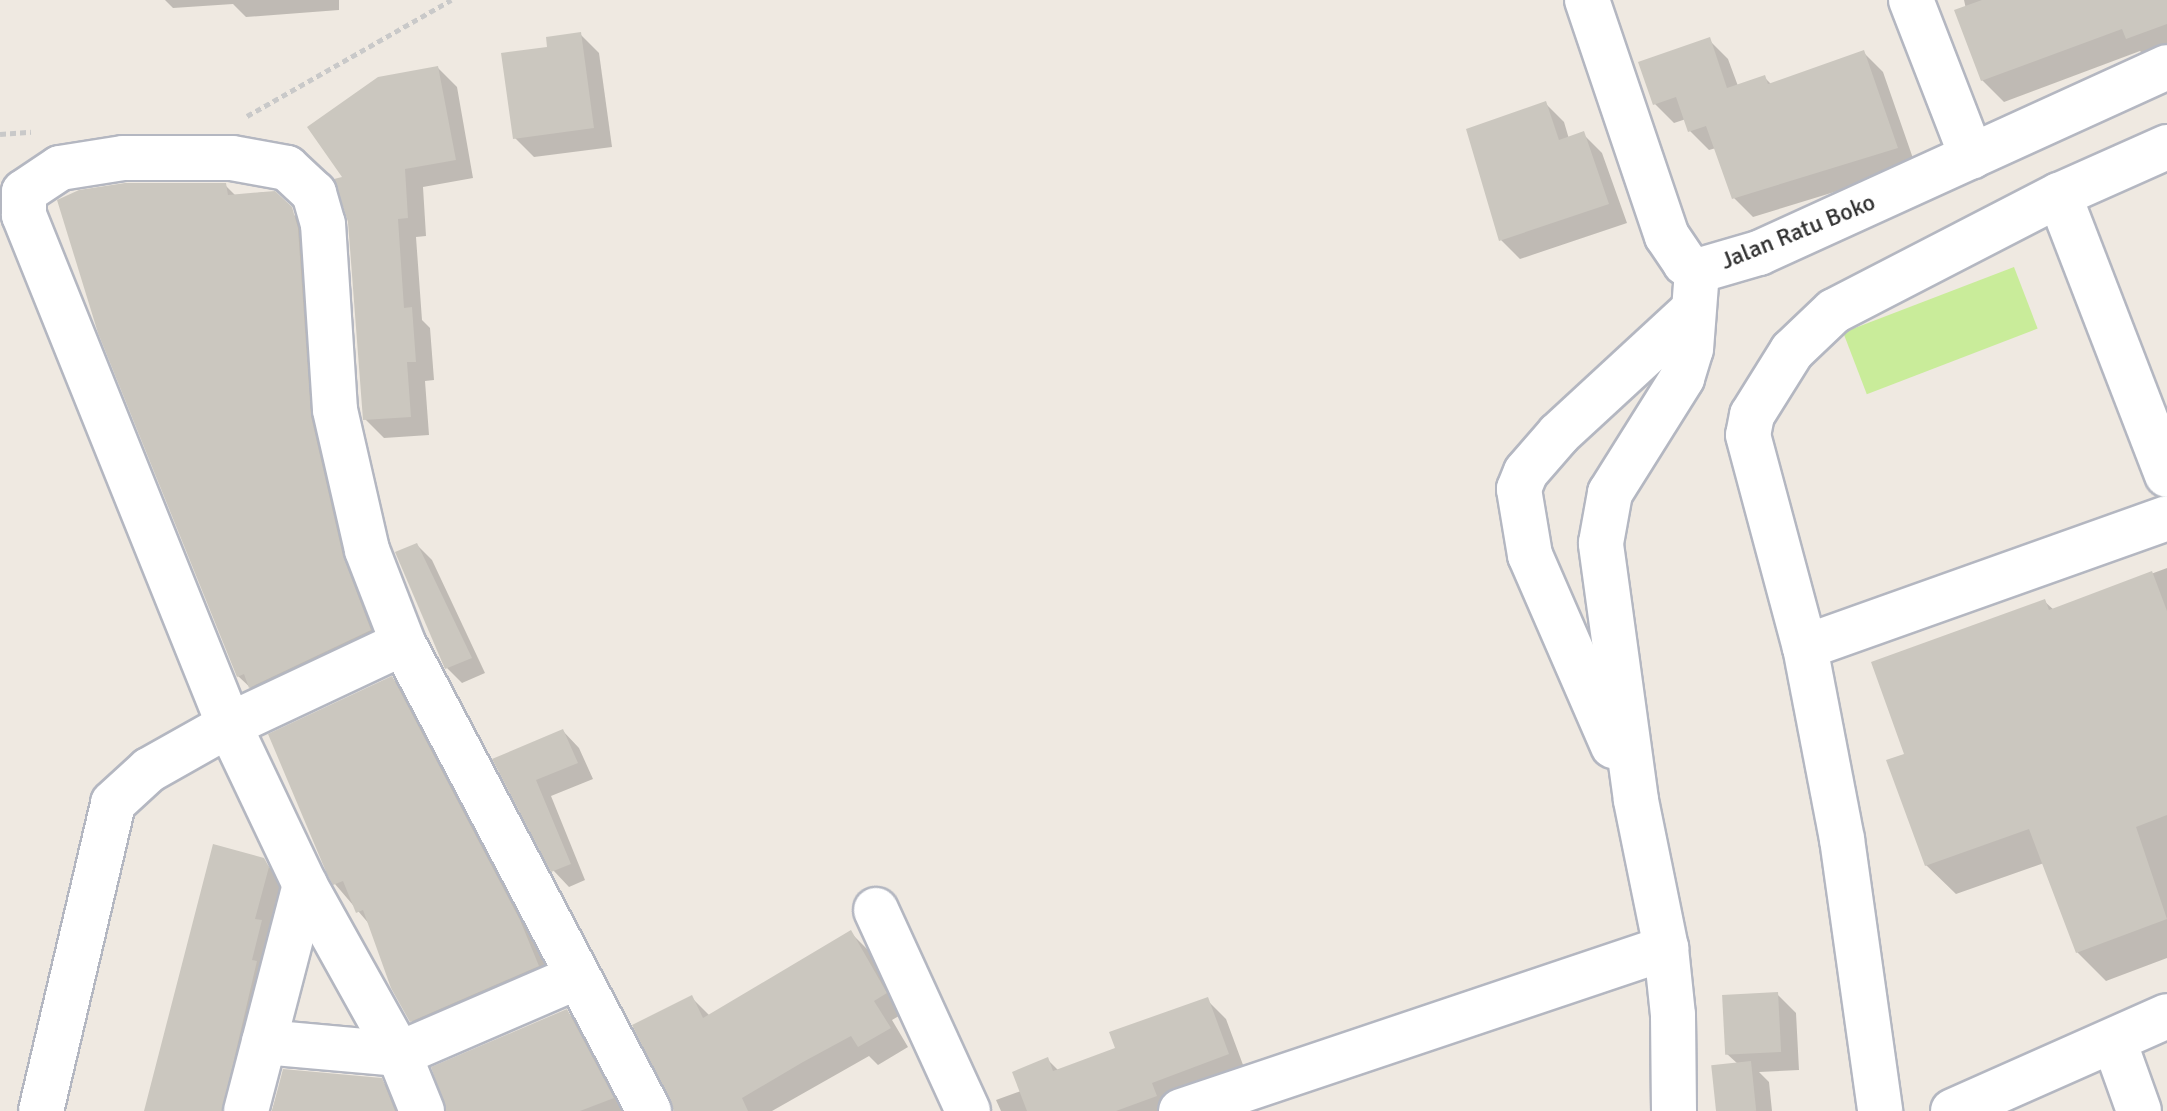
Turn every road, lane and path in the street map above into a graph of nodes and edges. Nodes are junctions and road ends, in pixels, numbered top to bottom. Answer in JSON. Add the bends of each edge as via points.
{"nodes":[{"id":1,"x":451,"y":0,"type":"edge"},
{"id":2,"x":1587,"y":0,"type":"edge"},
{"id":3,"x":1911,"y":0,"type":"edge"},
{"id":4,"x":2163,"y":84,"type":"edge"},
{"id":5,"x":242,"y":119,"type":"dead end"},
{"id":6,"x":47,"y":131,"type":"dead end"},
{"id":7,"x":0,"y":134,"type":"edge"},
{"id":8,"x":2167,"y":147,"type":"edge"},
{"id":9,"x":1972,"y":157,"type":"junction"},
{"id":10,"x":2059,"y":195,"type":"junction"},
{"id":11,"x":1694,"y":291,"type":"junction"},
{"id":12,"x":2167,"y":475,"type":"edge"},
{"id":13,"x":2167,"y":518,"type":"edge"},
{"id":14,"x":403,"y":643,"type":"junction"},
{"id":15,"x":1805,"y":647,"type":"junction"},
{"id":16,"x":229,"y":725,"type":"junction"},
{"id":17,"x":1636,"y":800,"type":"junction"},
{"id":18,"x":305,"y":885,"type":"junction"},
{"id":19,"x":876,"y":910,"type":"dead end"},
{"id":20,"x":1666,"y":948,"type":"junction"},
{"id":21,"x":577,"y":977,"type":"junction"},
{"id":22,"x":2167,"y":1016,"type":"edge"},
{"id":23,"x":2114,"y":1041,"type":"junction"},
{"id":24,"x":264,"y":1042,"type":"junction"},
{"id":25,"x":399,"y":1054,"type":"junction"},
{"id":26,"x":41,"y":1111,"type":"edge"},
{"id":27,"x":246,"y":1111,"type":"edge"},
{"id":28,"x":422,"y":1111,"type":"edge"},
{"id":29,"x":649,"y":1111,"type":"edge"},
{"id":30,"x":968,"y":1111,"type":"edge"},
{"id":31,"x":1181,"y":1111,"type":"edge"},
{"id":32,"x":1674,"y":1111,"type":"edge"},
{"id":33,"x":1880,"y":1111,"type":"edge"},
{"id":34,"x":1953,"y":1111,"type":"edge"},
{"id":35,"x":2139,"y":1111,"type":"edge"}],
"edges":[{"from":1,"to":5,"type":"path"},
{"from":2,"to":11,"type":"street","name":"Jalan Ratu Boko","via":[[1667,236],[1685,263]]},
{"from":3,"to":9,"type":"street"},
{"from":4,"to":9,"type":"street","name":"Jalan Ratu Boko"},
{"from":6,"to":7,"type":"path"},
{"from":8,"to":10,"type":"street"},
{"from":9,"to":11,"type":"street","name":"Jalan Ratu Boko","via":[[1759,253]]},
{"from":10,"to":12,"type":"street"},
{"from":10,"to":15,"type":"street","via":[[1834,311],[1792,351],[1752,415],[1748,435]]},
{"from":11,"to":17,"type":"street","via":[[1691,349],[1682,378],[1626,462],[1602,520],[1606,600]]},
{"from":11,"to":17,"type":"street","via":[[1559,434],[1526,472],[1519,489],[1530,555]]},
{"from":13,"to":15,"type":"street"},
{"from":14,"to":16,"type":"street"},
{"from":14,"to":16,"type":"street","via":[[367,550],[346,469],[335,410],[323,224],[308,184],[287,168],[232,158],[123,158],[60,168],[24,192],[24,215]]},
{"from":14,"to":21,"type":"street"},
{"from":15,"to":33,"type":"street","via":[[1842,839]]},
{"from":16,"to":18,"type":"street"},
{"from":16,"to":26,"type":"street","via":[[149,770],[113,803]]},
{"from":17,"to":20,"type":"street"},
{"from":18,"to":24,"type":"street"},
{"from":18,"to":25,"type":"street"},
{"from":19,"to":30,"type":"street"},
{"from":20,"to":31,"type":"street"},
{"from":20,"to":32,"type":"street"},
{"from":21,"to":25,"type":"street"},
{"from":21,"to":29,"type":"street"},
{"from":22,"to":23,"type":"street"},
{"from":23,"to":34,"type":"street"},
{"from":23,"to":35,"type":"street"},
{"from":24,"to":25,"type":"street"},
{"from":24,"to":27,"type":"street"},
{"from":25,"to":28,"type":"street"}]}
